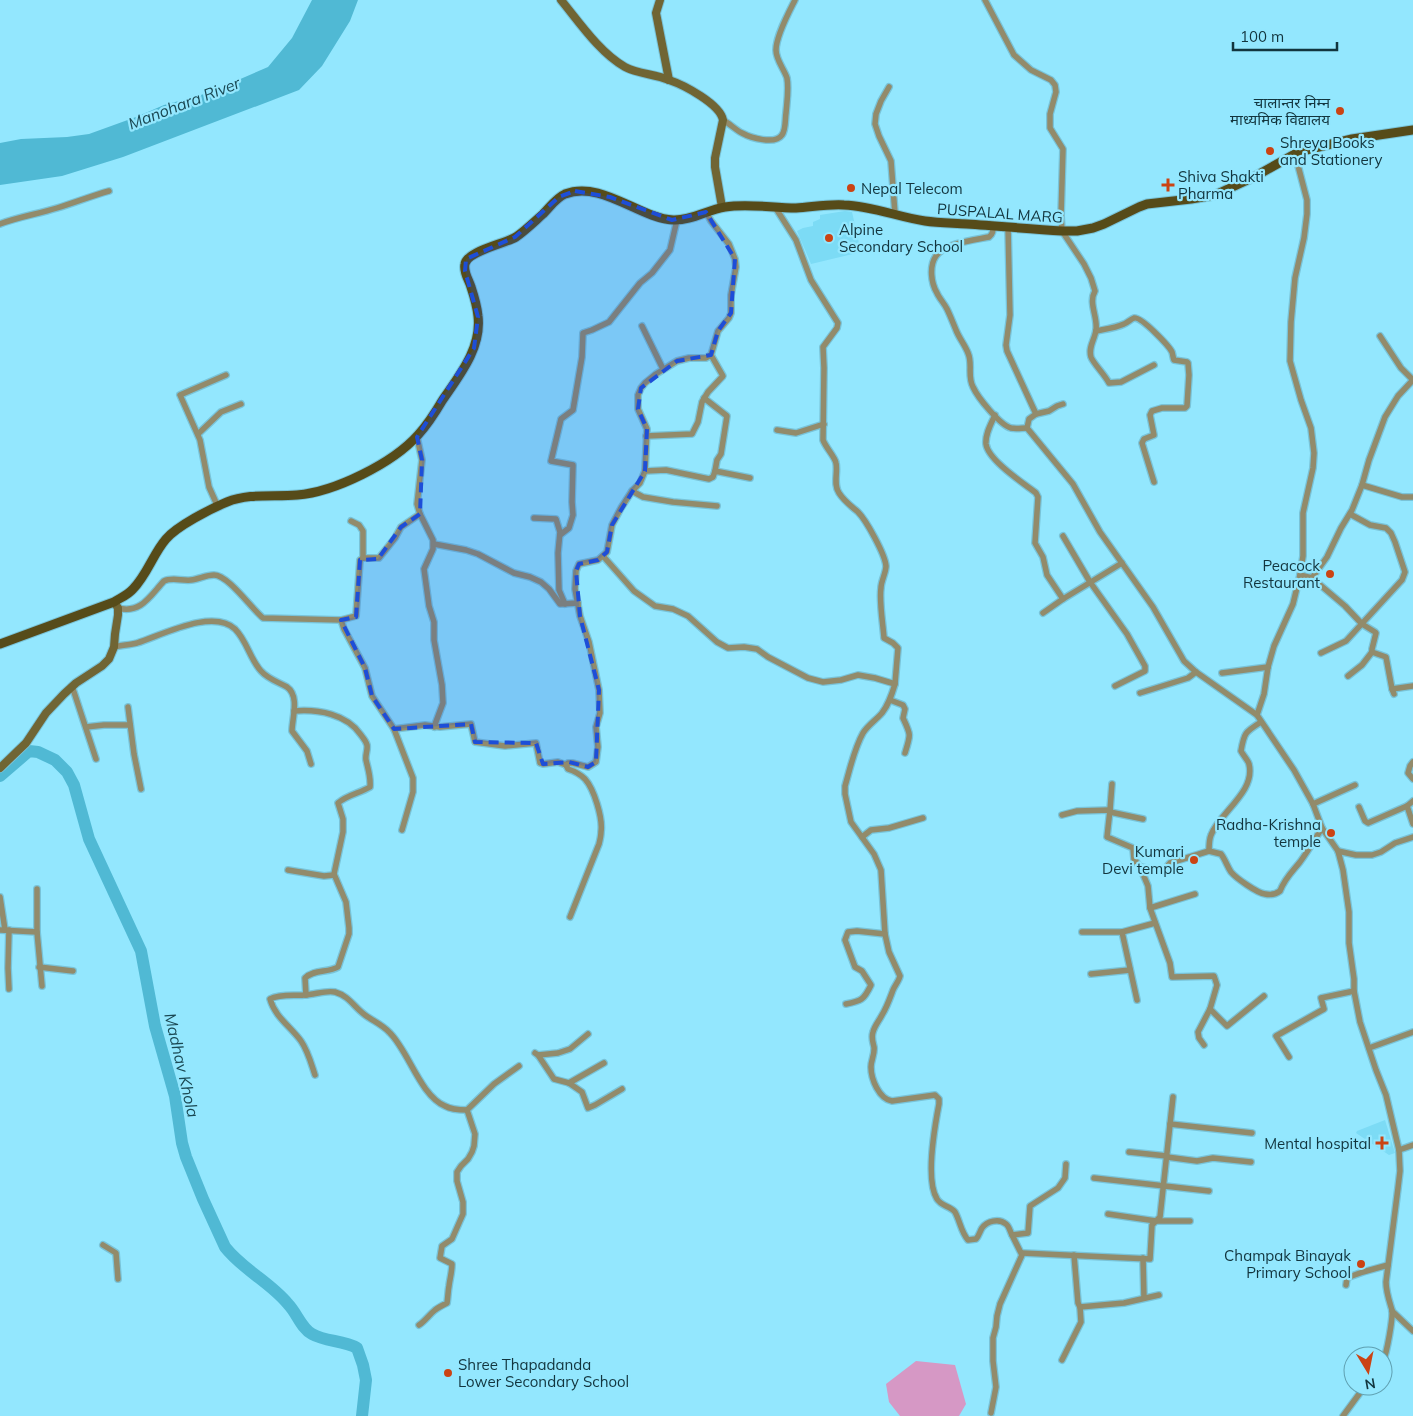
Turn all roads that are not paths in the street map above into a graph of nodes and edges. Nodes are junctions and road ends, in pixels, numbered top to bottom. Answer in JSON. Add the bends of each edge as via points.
{"nodes":[{"id":1,"x":561,"y":0,"type":"edge"},
{"id":2,"x":660,"y":0,"type":"edge"},
{"id":3,"x":795,"y":0,"type":"edge"},
{"id":4,"x":985,"y":0,"type":"edge"},
{"id":5,"x":669,"y":80,"type":"junction"},
{"id":6,"x":889,"y":87,"type":"dead end"},
{"id":7,"x":723,"y":120,"type":"junction"},
{"id":8,"x":1413,"y":130,"type":"edge"},
{"id":9,"x":1295,"y":154,"type":"junction"},
{"id":10,"x":109,"y":191,"type":"dead end"},
{"id":11,"x":722,"y":207,"type":"junction"},
{"id":12,"x":775,"y":207,"type":"junction"},
{"id":13,"x":706,"y":212,"type":"junction"},
{"id":14,"x":895,"y":214,"type":"junction"},
{"id":15,"x":677,"y":220,"type":"junction"},
{"id":16,"x":0,"y":224,"type":"edge"},
{"id":17,"x":993,"y":226,"type":"junction"},
{"id":18,"x":1008,"y":227,"type":"junction"},
{"id":19,"x":1062,"y":231,"type":"junction"},
{"id":20,"x":642,"y":326,"type":"dead end"},
{"id":21,"x":1096,"y":331,"type":"junction"},
{"id":22,"x":1380,"y":336,"type":"dead end"},
{"id":23,"x":711,"y":355,"type":"junction"},
{"id":24,"x":1154,"y":365,"type":"dead end"},
{"id":25,"x":663,"y":369,"type":"junction"},
{"id":26,"x":226,"y":375,"type":"dead end"},
{"id":27,"x":1413,"y":380,"type":"edge"},
{"id":28,"x":704,"y":398,"type":"junction"},
{"id":29,"x":240,"y":404,"type":"dead end"},
{"id":30,"x":1063,"y":404,"type":"dead end"},
{"id":31,"x":1036,"y":414,"type":"junction"},
{"id":32,"x":995,"y":415,"type":"junction"},
{"id":33,"x":824,"y":424,"type":"junction"},
{"id":34,"x":1027,"y":428,"type":"junction"},
{"id":35,"x":777,"y":430,"type":"dead end"},
{"id":36,"x":198,"y":434,"type":"junction"},
{"id":37,"x":646,"y":436,"type":"junction"},
{"id":38,"x":417,"y":437,"type":"junction"},
{"id":39,"x":645,"y":471,"type":"junction"},
{"id":40,"x":715,"y":471,"type":"junction"},
{"id":41,"x":750,"y":478,"type":"dead end"},
{"id":42,"x":1154,"y":482,"type":"dead end"},
{"id":43,"x":1362,"y":485,"type":"junction"},
{"id":44,"x":632,"y":491,"type":"junction"},
{"id":45,"x":1413,"y":498,"type":"edge"},
{"id":46,"x":717,"y":506,"type":"dead end"},
{"id":47,"x":218,"y":507,"type":"junction"},
{"id":48,"x":420,"y":514,"type":"junction"},
{"id":49,"x":1350,"y":514,"type":"junction"},
{"id":50,"x":534,"y":518,"type":"dead end"},
{"id":51,"x":351,"y":521,"type":"dead end"},
{"id":52,"x":560,"y":535,"type":"junction"},
{"id":53,"x":1063,"y":536,"type":"dead end"},
{"id":54,"x":434,"y":544,"type":"junction"},
{"id":55,"x":603,"y":556,"type":"junction"},
{"id":56,"x":364,"y":558,"type":"junction"},
{"id":57,"x":1122,"y":563,"type":"junction"},
{"id":58,"x":1300,"y":575,"type":"junction"},
{"id":59,"x":1312,"y":578,"type":"junction"},
{"id":60,"x":1090,"y":582,"type":"junction"},
{"id":61,"x":1063,"y":599,"type":"junction"},
{"id":62,"x":578,"y":603,"type":"junction"},
{"id":63,"x":566,"y":604,"type":"junction"},
{"id":64,"x":116,"y":605,"type":"junction"},
{"id":65,"x":1043,"y":613,"type":"dead end"},
{"id":66,"x":341,"y":620,"type":"junction"},
{"id":67,"x":1362,"y":624,"type":"junction"},
{"id":68,"x":0,"y":644,"type":"edge"},
{"id":69,"x":114,"y":646,"type":"junction"},
{"id":70,"x":1372,"y":652,"type":"junction"},
{"id":71,"x":1321,"y":653,"type":"dead end"},
{"id":72,"x":1268,"y":667,"type":"junction"},
{"id":73,"x":1196,"y":672,"type":"junction"},
{"id":74,"x":1222,"y":673,"type":"dead end"},
{"id":75,"x":1348,"y":676,"type":"dead end"},
{"id":76,"x":894,"y":684,"type":"junction"},
{"id":77,"x":72,"y":686,"type":"junction"},
{"id":78,"x":1115,"y":686,"type":"dead end"},
{"id":79,"x":1413,"y":686,"type":"edge"},
{"id":80,"x":1140,"y":692,"type":"dead end"},
{"id":81,"x":890,"y":700,"type":"junction"},
{"id":82,"x":128,"y":707,"type":"dead end"},
{"id":83,"x":294,"y":711,"type":"junction"},
{"id":84,"x":1257,"y":715,"type":"junction"},
{"id":85,"x":1261,"y":722,"type":"junction"},
{"id":86,"x":130,"y":725,"type":"junction"},
{"id":87,"x":86,"y":727,"type":"junction"},
{"id":88,"x":434,"y":727,"type":"junction"},
{"id":89,"x":394,"y":729,"type":"junction"},
{"id":90,"x":905,"y":753,"type":"dead end"},
{"id":91,"x":96,"y":758,"type":"dead end"},
{"id":92,"x":1413,"y":762,"type":"edge"},
{"id":93,"x":310,"y":764,"type":"dead end"},
{"id":94,"x":566,"y":765,"type":"junction"},
{"id":95,"x":0,"y":768,"type":"edge"},
{"id":96,"x":1413,"y":779,"type":"edge"},
{"id":97,"x":1112,"y":784,"type":"dead end"},
{"id":98,"x":1355,"y":785,"type":"dead end"},
{"id":99,"x":141,"y":789,"type":"dead end"},
{"id":100,"x":1413,"y":801,"type":"edge"},
{"id":101,"x":1313,"y":804,"type":"junction"},
{"id":102,"x":1407,"y":806,"type":"junction"},
{"id":103,"x":1359,"y":807,"type":"dead end"},
{"id":104,"x":1110,"y":811,"type":"junction"},
{"id":105,"x":1062,"y":815,"type":"dead end"},
{"id":106,"x":923,"y":818,"type":"dead end"},
{"id":107,"x":1143,"y":819,"type":"dead end"},
{"id":108,"x":1413,"y":824,"type":"edge"},
{"id":109,"x":1322,"y":828,"type":"junction"},
{"id":110,"x":402,"y":830,"type":"dead end"},
{"id":111,"x":862,"y":837,"type":"junction"},
{"id":112,"x":1413,"y":837,"type":"edge"},
{"id":113,"x":1208,"y":851,"type":"junction"},
{"id":114,"x":1338,"y":851,"type":"junction"},
{"id":115,"x":1140,"y":867,"type":"junction"},
{"id":116,"x":288,"y":870,"type":"dead end"},
{"id":117,"x":334,"y":875,"type":"junction"},
{"id":118,"x":37,"y":889,"type":"dead end"},
{"id":119,"x":1195,"y":894,"type":"dead end"},
{"id":120,"x":0,"y":897,"type":"edge"},
{"id":121,"x":1150,"y":908,"type":"junction"},
{"id":122,"x":570,"y":916,"type":"dead end"},
{"id":123,"x":1155,"y":923,"type":"junction"},
{"id":124,"x":5,"y":930,"type":"edge"},
{"id":125,"x":37,"y":932,"type":"junction"},
{"id":126,"x":1082,"y":932,"type":"dead end"},
{"id":127,"x":1122,"y":932,"type":"junction"},
{"id":128,"x":885,"y":934,"type":"junction"},
{"id":129,"x":40,"y":967,"type":"junction"},
{"id":130,"x":1130,"y":970,"type":"junction"},
{"id":131,"x":73,"y":971,"type":"dead end"},
{"id":132,"x":1091,"y":974,"type":"dead end"},
{"id":133,"x":42,"y":986,"type":"dead end"},
{"id":134,"x":9,"y":989,"type":"dead end"},
{"id":135,"x":1354,"y":991,"type":"junction"},
{"id":136,"x":306,"y":995,"type":"junction"},
{"id":137,"x":1264,"y":996,"type":"dead end"},
{"id":138,"x":1137,"y":1000,"type":"dead end"},
{"id":139,"x":846,"y":1004,"type":"dead end"},
{"id":140,"x":1210,"y":1009,"type":"junction"},
{"id":141,"x":1413,"y":1032,"type":"edge"},
{"id":142,"x":588,"y":1034,"type":"dead end"},
{"id":143,"x":1204,"y":1045,"type":"dead end"},
{"id":144,"x":1369,"y":1048,"type":"junction"},
{"id":145,"x":1289,"y":1057,"type":"dead end"},
{"id":146,"x":604,"y":1063,"type":"dead end"},
{"id":147,"x":518,"y":1066,"type":"dead end"},
{"id":148,"x":315,"y":1075,"type":"dead end"},
{"id":149,"x":569,"y":1084,"type":"junction"},
{"id":150,"x":622,"y":1089,"type":"dead end"},
{"id":151,"x":1173,"y":1097,"type":"dead end"},
{"id":152,"x":467,"y":1110,"type":"junction"},
{"id":153,"x":1170,"y":1124,"type":"junction"},
{"id":154,"x":1252,"y":1133,"type":"dead end"},
{"id":155,"x":1413,"y":1146,"type":"edge"},
{"id":156,"x":1399,"y":1150,"type":"junction"},
{"id":157,"x":1129,"y":1152,"type":"dead end"},
{"id":158,"x":1167,"y":1157,"type":"junction"},
{"id":159,"x":1251,"y":1162,"type":"dead end"},
{"id":160,"x":1066,"y":1164,"type":"dead end"},
{"id":161,"x":1094,"y":1178,"type":"dead end"},
{"id":162,"x":1164,"y":1187,"type":"junction"},
{"id":163,"x":1209,"y":1191,"type":"dead end"},
{"id":164,"x":1108,"y":1214,"type":"dead end"},
{"id":165,"x":1156,"y":1221,"type":"junction"},
{"id":166,"x":1190,"y":1221,"type":"dead end"},
{"id":167,"x":1012,"y":1235,"type":"junction"},
{"id":168,"x":103,"y":1245,"type":"dead end"},
{"id":169,"x":1022,"y":1253,"type":"junction"},
{"id":170,"x":1074,"y":1254,"type":"junction"},
{"id":171,"x":1143,"y":1258,"type":"junction"},
{"id":172,"x":1388,"y":1265,"type":"junction"},
{"id":173,"x":118,"y":1279,"type":"dead end"},
{"id":174,"x":1346,"y":1285,"type":"dead end"},
{"id":175,"x":1159,"y":1295,"type":"dead end"},
{"id":176,"x":1144,"y":1298,"type":"junction"},
{"id":177,"x":1080,"y":1306,"type":"junction"},
{"id":178,"x":1392,"y":1311,"type":"junction"},
{"id":179,"x":419,"y":1326,"type":"dead end"},
{"id":180,"x":1413,"y":1331,"type":"edge"},
{"id":181,"x":1387,"y":1346,"type":"edge"},
{"id":182,"x":1062,"y":1360,"type":"dead end"},
{"id":183,"x":1358,"y":1396,"type":"edge"},
{"id":184,"x":991,"y":1415,"type":"edge"},
{"id":185,"x":1343,"y":1416,"type":"edge"}],
"edges":[{"from":1,"to":5,"type":"street","via":[[599,46],[619,63]]},
{"from":2,"to":5,"type":"street","via":[[656,13]]},
{"from":3,"to":7,"type":"street","via":[[776,50],[788,84],[782,135],[768,140],[742,133]]},
{"from":4,"to":19,"type":"street","via":[[1014,55],[1055,85],[1049,124],[1063,149]]},
{"from":5,"to":7,"type":"street","via":[[710,102]]},
{"from":6,"to":14,"type":"street","via":[[875,124],[891,161]]},
{"from":7,"to":11,"type":"street","via":[[715,158]]},
{"from":8,"to":9,"type":"main road","name":"PUSPALAL MARG"},
{"from":9,"to":19,"type":"main road","name":"PUSPALAL MARG","via":[[1215,195],[1147,204],[1093,228]]},
{"from":9,"to":58,"type":"street","via":[[1307,200],[1307,214],[1296,278],[1290,361],[1312,428],[1314,453],[1303,513]]},
{"from":10,"to":16,"type":"street"},
{"from":11,"to":12,"type":"main road","name":"PUSPALAL MARG"},
{"from":11,"to":13,"type":"main road","name":"PUSPALAL MARG"},
{"from":12,"to":14,"type":"main road","name":"PUSPALAL MARG","via":[[843,204]]},
{"from":12,"to":33,"type":"street","via":[[796,240],[811,280],[838,323],[823,347]]},
{"from":13,"to":15,"type":"main road","name":"PUSPALAL MARG"},
{"from":13,"to":23,"type":"street","via":[[736,258],[731,313],[718,331]]},
{"from":14,"to":17,"type":"main road","name":"PUSPALAL MARG","via":[[927,221]]},
{"from":15,"to":38,"type":"main road","name":"PUSPALAL MARG","via":[[661,218],[610,197],[575,192],[559,197],[515,237],[470,256],[464,265],[476,303],[479,332],[462,372]]},
{"from":15,"to":52,"type":"street","via":[[670,250],[652,272],[609,322],[583,333],[573,410],[561,419],[551,461],[573,465],[573,515],[569,528]]},
{"from":17,"to":18,"type":"main road","name":"PUSPALAL MARG"},
{"from":17,"to":32,"type":"street","via":[[989,237],[953,245],[940,252],[934,261],[932,277],[937,294],[968,352],[972,387]]},
{"from":18,"to":19,"type":"main road","name":"PUSPALAL MARG"},
{"from":18,"to":31,"type":"street","via":[[1010,315],[1006,345]]},
{"from":19,"to":21,"type":"street","via":[[1091,278],[1095,292],[1092,297]]},
{"from":20,"to":25,"type":"street"},
{"from":21,"to":24,"type":"street","via":[[1090,353],[1109,383],[1121,382]]},
{"from":21,"to":42,"type":"street","via":[[1138,318],[1168,347],[1174,360],[1188,363],[1187,406],[1162,408],[1150,415],[1154,434],[1142,443]]},
{"from":22,"to":27,"type":"street"},
{"from":23,"to":25,"type":"street","via":[[677,361]]},
{"from":23,"to":28,"type":"street","via":[[723,376]]},
{"from":25,"to":37,"type":"street","via":[[645,383],[638,395]]},
{"from":26,"to":36,"type":"street","via":[[180,395]]},
{"from":27,"to":43,"type":"street","via":[[1385,416]]},
{"from":28,"to":37,"type":"street","via":[[692,434]]},
{"from":28,"to":40,"type":"street","via":[[727,416]]},
{"from":29,"to":36,"type":"street","via":[[221,412]]},
{"from":30,"to":31,"type":"street"},
{"from":31,"to":34,"type":"street","via":[[1029,420]]},
{"from":32,"to":34,"type":"street","via":[[1011,428]]},
{"from":32,"to":61,"type":"street","via":[[986,434],[986,446],[993,458],[1036,492],[1035,543],[1047,574]]},
{"from":33,"to":35,"type":"street","via":[[796,433]]},
{"from":33,"to":76,"type":"street","via":[[823,440],[835,459],[838,492],[866,523],[886,566],[880,596],[884,638],[898,648]]},
{"from":34,"to":57,"type":"street","via":[[1073,484]]},
{"from":36,"to":47,"type":"street","via":[[209,486]]},
{"from":37,"to":39,"type":"street"},
{"from":38,"to":47,"type":"main road","name":"PUSPALAL MARG","via":[[378,466],[339,485],[302,495],[241,498]]},
{"from":38,"to":48,"type":"street","via":[[422,460],[417,504]]},
{"from":39,"to":40,"type":"street","via":[[666,470],[709,478]]},
{"from":39,"to":44,"type":"street"},
{"from":40,"to":41,"type":"street"},
{"from":43,"to":45,"type":"street"},
{"from":43,"to":49,"type":"street"},
{"from":44,"to":46,"type":"street","via":[[643,497]]},
{"from":44,"to":55,"type":"street","via":[[612,525]]},
{"from":47,"to":64,"type":"main road","name":"PUSPALAL MARG","via":[[167,538],[140,580]]},
{"from":48,"to":54,"type":"street"},
{"from":48,"to":56,"type":"street","via":[[401,526],[379,558]]},
{"from":49,"to":59,"type":"street","via":[[1328,557]]},
{"from":49,"to":67,"type":"street","via":[[1391,533],[1405,572],[1402,580]]},
{"from":50,"to":52,"type":"street","via":[[556,519]]},
{"from":51,"to":56,"type":"street","via":[[363,530]]},
{"from":52,"to":63,"type":"street","via":[[559,590]]},
{"from":53,"to":60,"type":"street"},
{"from":54,"to":63,"type":"street","via":[[478,554],[535,580],[549,589],[557,602]]},
{"from":54,"to":88,"type":"street","via":[[424,569],[442,685],[443,703]]},
{"from":55,"to":62,"type":"street","via":[[579,564],[575,589]]},
{"from":55,"to":76,"type":"street","via":[[634,591],[656,606],[688,616],[728,648],[757,649],[808,678],[823,682],[858,675]]},
{"from":56,"to":66,"type":"street","via":[[360,560],[356,616]]},
{"from":57,"to":60,"type":"street"},
{"from":57,"to":73,"type":"street","via":[[1153,607],[1184,661]]},
{"from":58,"to":59,"type":"street"},
{"from":58,"to":72,"type":"street","via":[[1293,604]]},
{"from":59,"to":67,"type":"street"},
{"from":60,"to":61,"type":"street"},
{"from":60,"to":78,"type":"street","via":[[1127,634],[1144,666],[1145,671]]},
{"from":61,"to":65,"type":"street"},
{"from":62,"to":63,"type":"street"},
{"from":62,"to":94,"type":"street","via":[[599,690],[598,756],[596,762],[588,767],[573,763]]},
{"from":64,"to":66,"type":"street","via":[[124,610],[134,610],[168,579],[193,580],[216,575],[244,597],[263,618]]},
{"from":64,"to":68,"type":"main road","name":"PUSPALAL MARG"},
{"from":64,"to":69,"type":"street"},
{"from":66,"to":89,"type":"street","via":[[365,668],[372,696]]},
{"from":67,"to":70,"type":"street","via":[[1376,633]]},
{"from":67,"to":71,"type":"street","via":[[1346,641]]},
{"from":69,"to":77,"type":"street","via":[[102,666]]},
{"from":69,"to":83,"type":"street","via":[[135,643],[203,622],[220,621],[236,630],[262,673],[291,691]]},
{"from":70,"to":75,"type":"street"},
{"from":70,"to":79,"type":"street","via":[[1386,657],[1393,691]]},
{"from":72,"to":74,"type":"street"},
{"from":72,"to":84,"type":"street"},
{"from":73,"to":80,"type":"street","via":[[1188,678]]},
{"from":73,"to":84,"type":"street"},
{"from":76,"to":81,"type":"street"},
{"from":77,"to":87,"type":"street"},
{"from":77,"to":95,"type":"street","via":[[46,713],[26,743]]},
{"from":81,"to":90,"type":"street","via":[[905,709],[903,718],[910,737]]},
{"from":81,"to":111,"type":"street","via":[[860,739],[845,786],[848,814]]},
{"from":82,"to":86,"type":"street"},
{"from":83,"to":93,"type":"street","via":[[292,731],[307,751]]},
{"from":83,"to":117,"type":"street","via":[[316,710],[350,722],[367,746],[370,787],[338,802],[343,832]]},
{"from":84,"to":85,"type":"street"},
{"from":85,"to":101,"type":"street"},
{"from":85,"to":113,"type":"street","via":[[1243,737],[1241,751],[1249,764],[1249,777],[1243,791],[1211,835]]},
{"from":86,"to":87,"type":"street"},
{"from":86,"to":99,"type":"street"},
{"from":87,"to":91,"type":"street"},
{"from":88,"to":89,"type":"street"},
{"from":88,"to":94,"type":"street","via":[[471,724],[475,742],[502,746],[536,743],[540,763]]},
{"from":89,"to":110,"type":"street","via":[[413,778],[413,792]]},
{"from":92,"to":96,"type":"street","via":[[1408,773]]},
{"from":94,"to":122,"type":"street","via":[[585,779],[602,831]]},
{"from":97,"to":104,"type":"street"},
{"from":98,"to":101,"type":"street"},
{"from":100,"to":102,"type":"street"},
{"from":101,"to":109,"type":"street"},
{"from":102,"to":103,"type":"street","via":[[1368,823]]},
{"from":102,"to":108,"type":"street"},
{"from":104,"to":105,"type":"street","via":[[1077,811]]},
{"from":104,"to":107,"type":"street"},
{"from":104,"to":115,"type":"street","via":[[1107,836],[1133,848],[1134,859]]},
{"from":106,"to":111,"type":"street","via":[[871,830]]},
{"from":109,"to":113,"type":"street","via":[[1280,891],[1274,894],[1265,894],[1242,881],[1221,854]]},
{"from":109,"to":114,"type":"street"},
{"from":111,"to":128,"type":"street","via":[[881,870]]},
{"from":112,"to":114,"type":"street","via":[[1372,856]]},
{"from":113,"to":115,"type":"street","via":[[1170,864],[1163,871]]},
{"from":114,"to":135,"type":"street","via":[[1346,885]]},
{"from":115,"to":121,"type":"street","via":[[1148,886]]},
{"from":116,"to":117,"type":"street"},
{"from":117,"to":136,"type":"street","via":[[346,902],[349,934],[338,967],[312,973],[305,978]]},
{"from":118,"to":125,"type":"street"},
{"from":119,"to":121,"type":"street"},
{"from":120,"to":124,"type":"street"},
{"from":121,"to":123,"type":"street"},
{"from":123,"to":127,"type":"street"},
{"from":123,"to":140,"type":"street","via":[[1172,977],[1214,976],[1217,985]]},
{"from":124,"to":125,"type":"street"},
{"from":124,"to":134,"type":"street"},
{"from":125,"to":129,"type":"street"},
{"from":126,"to":127,"type":"street"},
{"from":127,"to":130,"type":"street"},
{"from":128,"to":139,"type":"street","via":[[848,932],[845,940],[855,968],[862,971],[871,985],[860,1001]]},
{"from":128,"to":167,"type":"street","via":[[900,976],[873,1030],[873,1077],[880,1093],[888,1100],[937,1096],[933,1190],[940,1203],[955,1212],[964,1236],[968,1240],[976,1239],[983,1227],[993,1221],[1003,1222]]},
{"from":129,"to":131,"type":"street"},
{"from":129,"to":133,"type":"street"},
{"from":130,"to":132,"type":"street"},
{"from":130,"to":138,"type":"street"},
{"from":135,"to":144,"type":"street"},
{"from":135,"to":145,"type":"street","via":[[1322,998],[1324,1009],[1276,1036]]},
{"from":136,"to":148,"type":"street","via":[[270,999],[306,1050]]},
{"from":136,"to":152,"type":"street","via":[[334,992],[351,1000],[392,1034],[437,1102],[450,1109]]},
{"from":137,"to":140,"type":"street","via":[[1227,1026]]},
{"from":140,"to":143,"type":"street","via":[[1198,1032]]},
{"from":141,"to":144,"type":"street"},
{"from":142,"to":149,"type":"street","via":[[564,1052],[536,1054],[554,1078]]},
{"from":144,"to":156,"type":"street","via":[[1386,1095]]},
{"from":146,"to":149,"type":"street"},
{"from":147,"to":152,"type":"street"},
{"from":149,"to":150,"type":"street","via":[[582,1092],[588,1108]]},
{"from":151,"to":153,"type":"street"},
{"from":152,"to":179,"type":"street","via":[[475,1134],[472,1152],[458,1172],[463,1214],[452,1239],[442,1246],[440,1258],[452,1264],[447,1303],[438,1307]]},
{"from":153,"to":154,"type":"street"},
{"from":153,"to":158,"type":"street"},
{"from":155,"to":156,"type":"street"},
{"from":156,"to":172,"type":"street","via":[[1400,1171]]},
{"from":157,"to":158,"type":"street"},
{"from":158,"to":159,"type":"street"},
{"from":158,"to":162,"type":"street"},
{"from":160,"to":167,"type":"street","via":[[1065,1178],[1058,1188],[1030,1206],[1028,1233]]},
{"from":161,"to":162,"type":"street"},
{"from":162,"to":163,"type":"street"},
{"from":162,"to":165,"type":"street","via":[[1160,1217]]},
{"from":164,"to":165,"type":"street"},
{"from":165,"to":166,"type":"street"},
{"from":165,"to":171,"type":"street","via":[[1152,1225],[1150,1258]]},
{"from":167,"to":169,"type":"street"},
{"from":168,"to":173,"type":"street","via":[[116,1253]]},
{"from":169,"to":170,"type":"street"},
{"from":169,"to":184,"type":"street","via":[[997,1316],[993,1338],[996,1387]]},
{"from":170,"to":171,"type":"street"},
{"from":170,"to":177,"type":"street"},
{"from":171,"to":176,"type":"street"},
{"from":172,"to":174,"type":"street","via":[[1349,1277]]},
{"from":172,"to":178,"type":"street","via":[[1386,1291]]},
{"from":175,"to":176,"type":"street"},
{"from":176,"to":177,"type":"street","via":[[1124,1304]]},
{"from":177,"to":182,"type":"street","via":[[1081,1322]]},
{"from":178,"to":180,"type":"street"},
{"from":178,"to":181,"type":"street"},
{"from":183,"to":185,"type":"street"}]}
